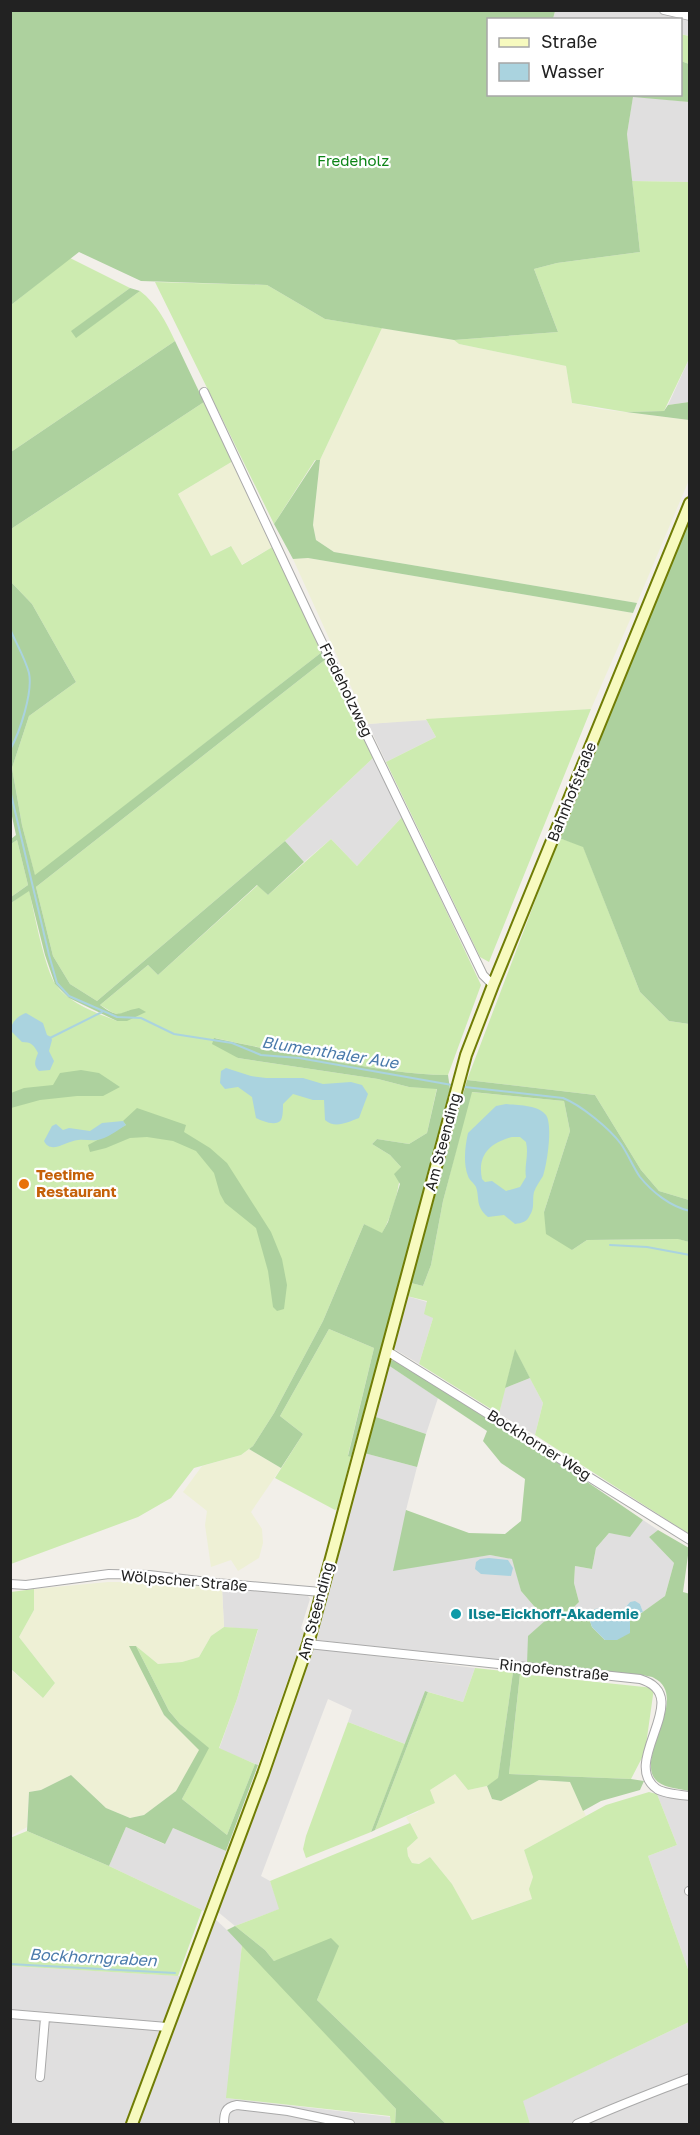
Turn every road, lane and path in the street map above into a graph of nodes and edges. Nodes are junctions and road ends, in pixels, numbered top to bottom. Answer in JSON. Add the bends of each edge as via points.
{"nodes":[{"id":1,"x":664,"y":10,"type":"edge"},
{"id":2,"x":690,"y":16,"type":"edge"},
{"id":3,"x":204,"y":392,"type":"dead end"},
{"id":4,"x":690,"y":503,"type":"edge"},
{"id":5,"x":493,"y":985,"type":"junction"},
{"id":6,"x":458,"y":1084,"type":"joint"},
{"id":7,"x":387,"y":1351,"type":"junction"},
{"id":8,"x":690,"y":1540,"type":"edge"},
{"id":9,"x":10,"y":1584,"type":"edge"},
{"id":10,"x":321,"y":1592,"type":"junction"},
{"id":11,"x":308,"y":1644,"type":"junction"},
{"id":12,"x":690,"y":1797,"type":"edge"},
{"id":13,"x":10,"y":2014,"type":"edge"},
{"id":14,"x":45,"y":2018,"type":"junction"},
{"id":15,"x":167,"y":2027,"type":"junction"},
{"id":16,"x":40,"y":2077,"type":"dead end"},
{"id":17,"x":690,"y":2078,"type":"edge"},
{"id":18,"x":132,"y":2124,"type":"edge"},
{"id":19,"x":224,"y":2124,"type":"edge"},
{"id":20,"x":350,"y":2124,"type":"edge"},
{"id":21,"x":577,"y":2124,"type":"edge"}],
"edges":[{"from":1,"to":2,"type":"street"},
{"from":3,"to":5,"type":"street","name":"Fredeholzweg","via":[[483,975]]},
{"from":4,"to":5,"type":"street","name":"Bahnhofstraße"},
{"from":5,"to":6,"type":"street","name":"Bahnhofstraße"},
{"from":6,"to":7,"type":"street","name":"Am Steending"},
{"from":7,"to":8,"type":"street","name":"Bockhorner Weg"},
{"from":7,"to":10,"type":"street","name":"Am Steending"},
{"from":9,"to":10,"type":"street","name":"Wölpscher Straße","via":[[109,1574],[148,1575]]},
{"from":10,"to":11,"type":"street","name":"Am Steending"},
{"from":11,"to":12,"type":"street","name":"Ringofenstraße","via":[[650,1682],[658,1687],[662,1708],[645,1766],[648,1778],[658,1790]]},
{"from":11,"to":15,"type":"street","name":"Am Steending"},
{"from":13,"to":14,"type":"street"},
{"from":14,"to":15,"type":"street"},
{"from":14,"to":16,"type":"street"},
{"from":15,"to":18,"type":"street","name":"Am Steending"},
{"from":17,"to":21,"type":"street"},
{"from":19,"to":20,"type":"street","via":[[226,2110],[237,2105]]}]}
